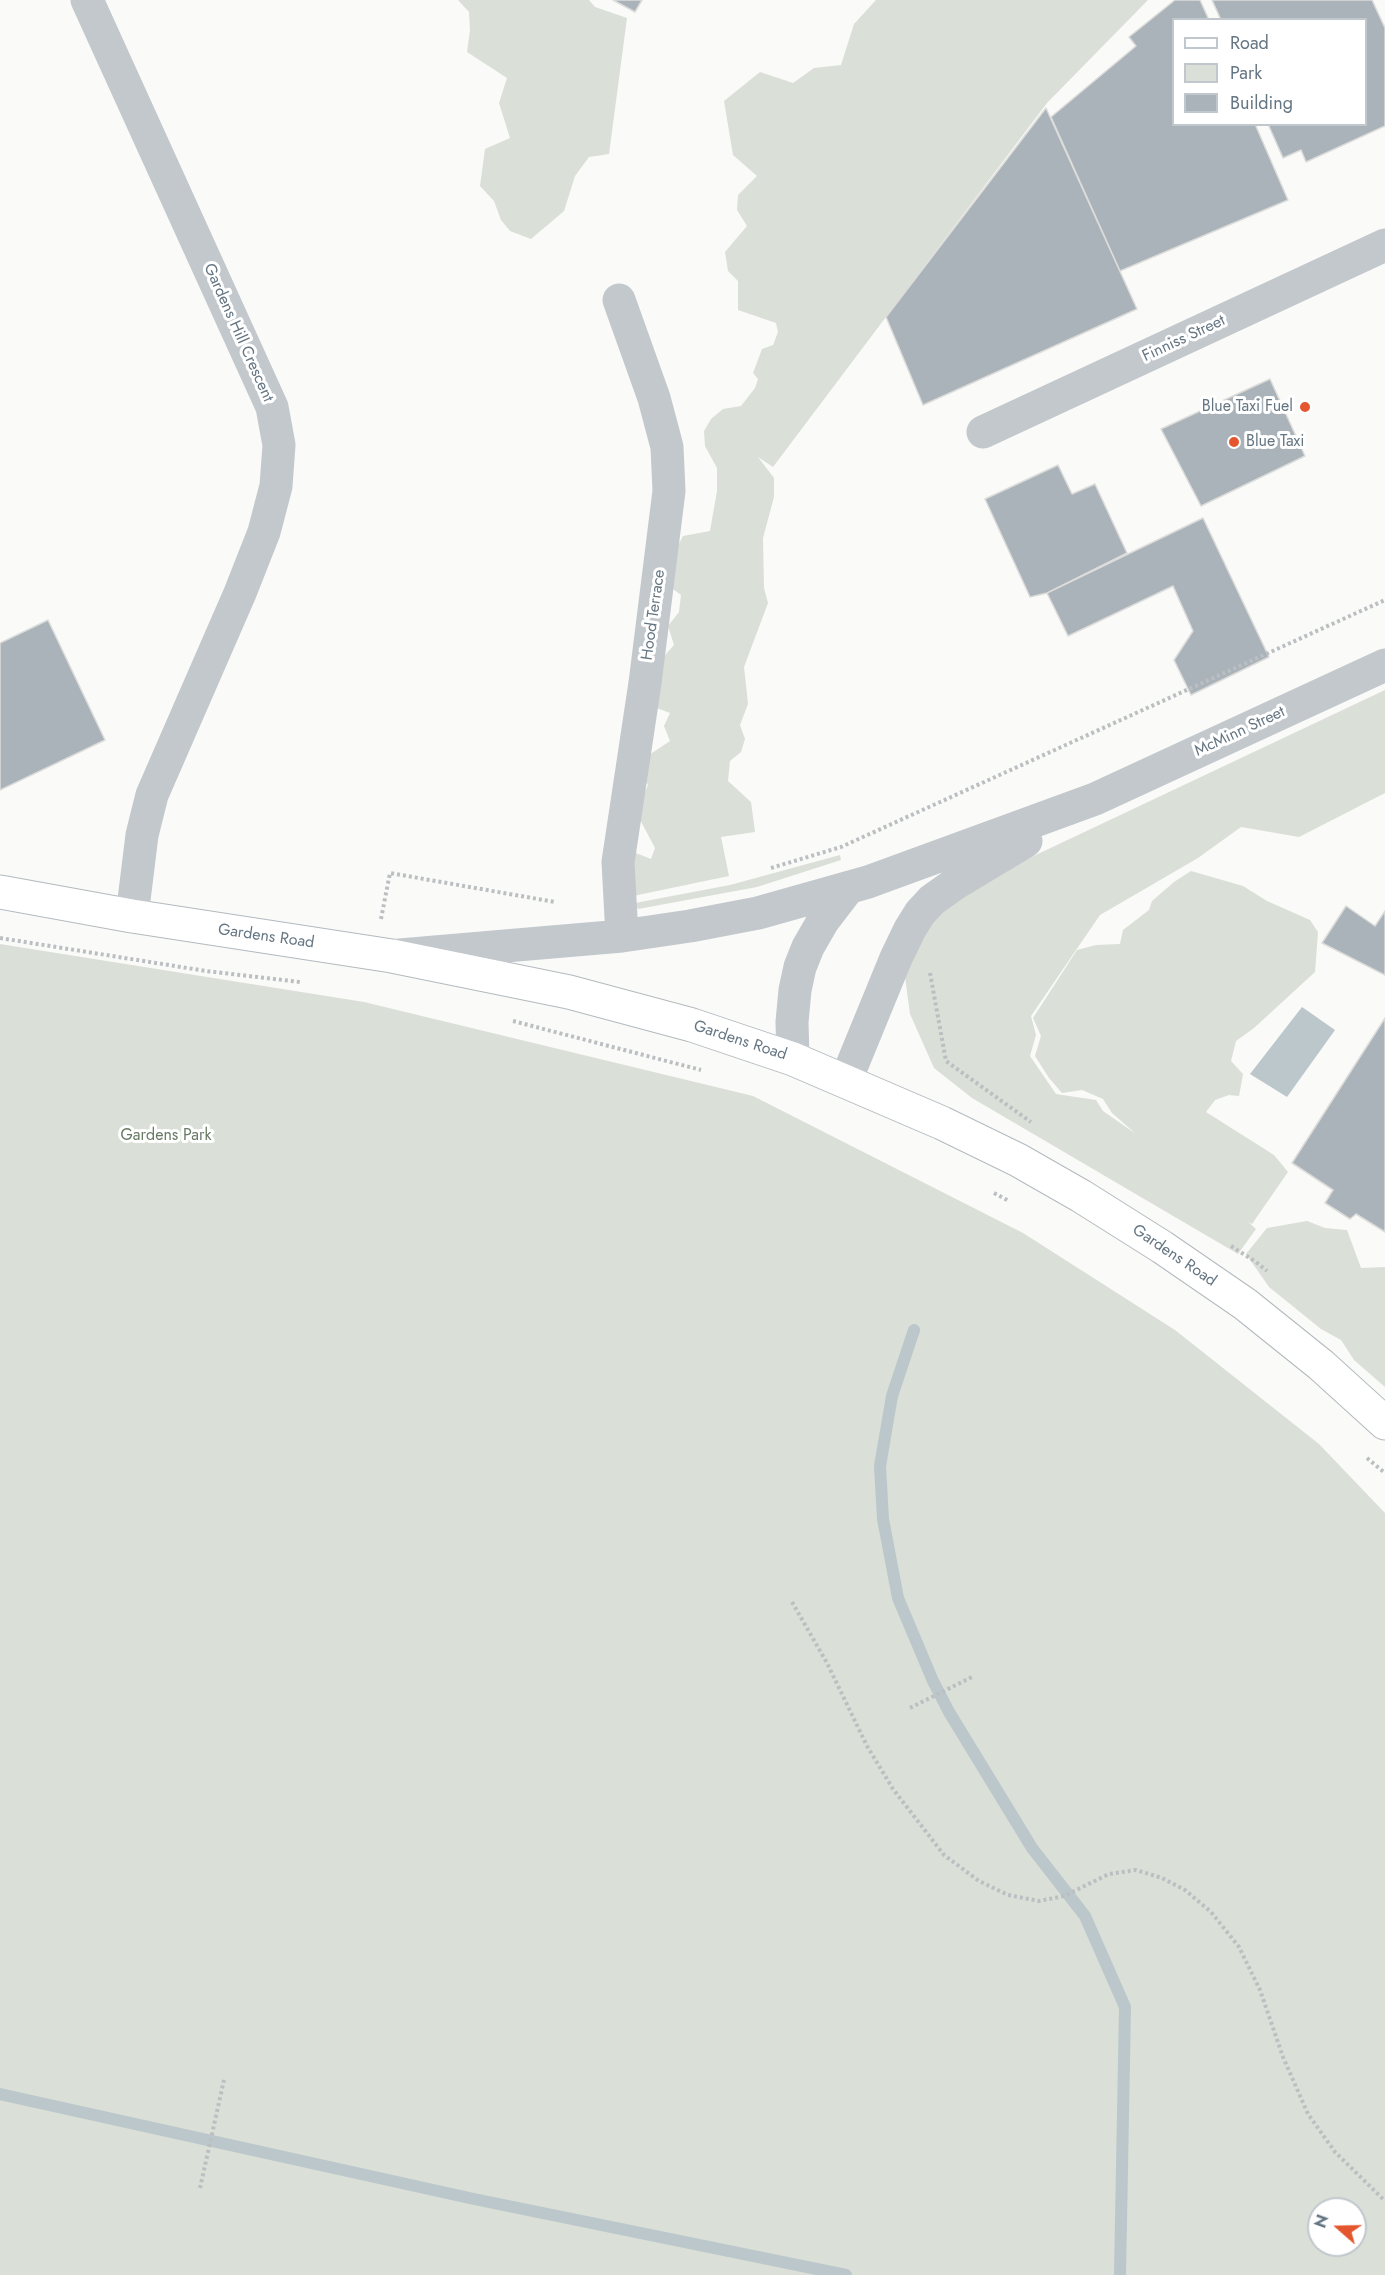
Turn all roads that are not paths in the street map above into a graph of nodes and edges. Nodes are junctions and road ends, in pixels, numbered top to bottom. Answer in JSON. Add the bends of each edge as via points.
{"nodes":[{"id":1,"x":87,"y":0,"type":"edge"},
{"id":2,"x":1385,"y":245,"type":"edge"},
{"id":3,"x":619,"y":300,"type":"dead end"},
{"id":4,"x":983,"y":432,"type":"dead end"},
{"id":5,"x":1385,"y":665,"type":"edge"},
{"id":6,"x":1095,"y":799,"type":"junction"},
{"id":7,"x":849,"y":872,"type":"junction"},
{"id":8,"x":0,"y":892,"type":"edge"},
{"id":9,"x":132,"y":916,"type":"junction"},
{"id":10,"x":622,"y":936,"type":"junction"},
{"id":11,"x":392,"y":956,"type":"junction"},
{"id":12,"x":793,"y":1059,"type":"junction"},
{"id":13,"x":846,"y":1080,"type":"junction"},
{"id":14,"x":1385,"y":1423,"type":"edge"}],
"edges":[{"from":1,"to":9,"type":"street","name":"Gardens Hill Crescent","via":[[272,407],[279,445],[276,486],[264,532],[152,795],[142,835]]},
{"from":2,"to":4,"type":"street","name":"Finniss Street"},
{"from":3,"to":10,"type":"street","name":"Hood Terrace","via":[[665,437],[669,491],[618,862]]},
{"from":5,"to":6,"type":"street","name":"McMinn Street"},
{"from":6,"to":7,"type":"street","via":[[905,870]]},
{"from":6,"to":13,"type":"street","via":[[956,883],[920,913],[896,958]]},
{"from":7,"to":10,"type":"street","via":[[758,913]]},
{"from":7,"to":12,"type":"street","via":[[800,967],[792,1022]]},
{"from":8,"to":9,"type":"street","name":"Gardens Road"},
{"from":9,"to":11,"type":"street","name":"Gardens Road"},
{"from":10,"to":11,"type":"street"},
{"from":11,"to":12,"type":"street","name":"Gardens Road","via":[[569,992],[692,1025]]},
{"from":12,"to":13,"type":"street","name":"Gardens Road"},
{"from":13,"to":14,"type":"street","name":"Gardens Road","via":[[1018,1160],[1082,1196],[1245,1304]]}]}
